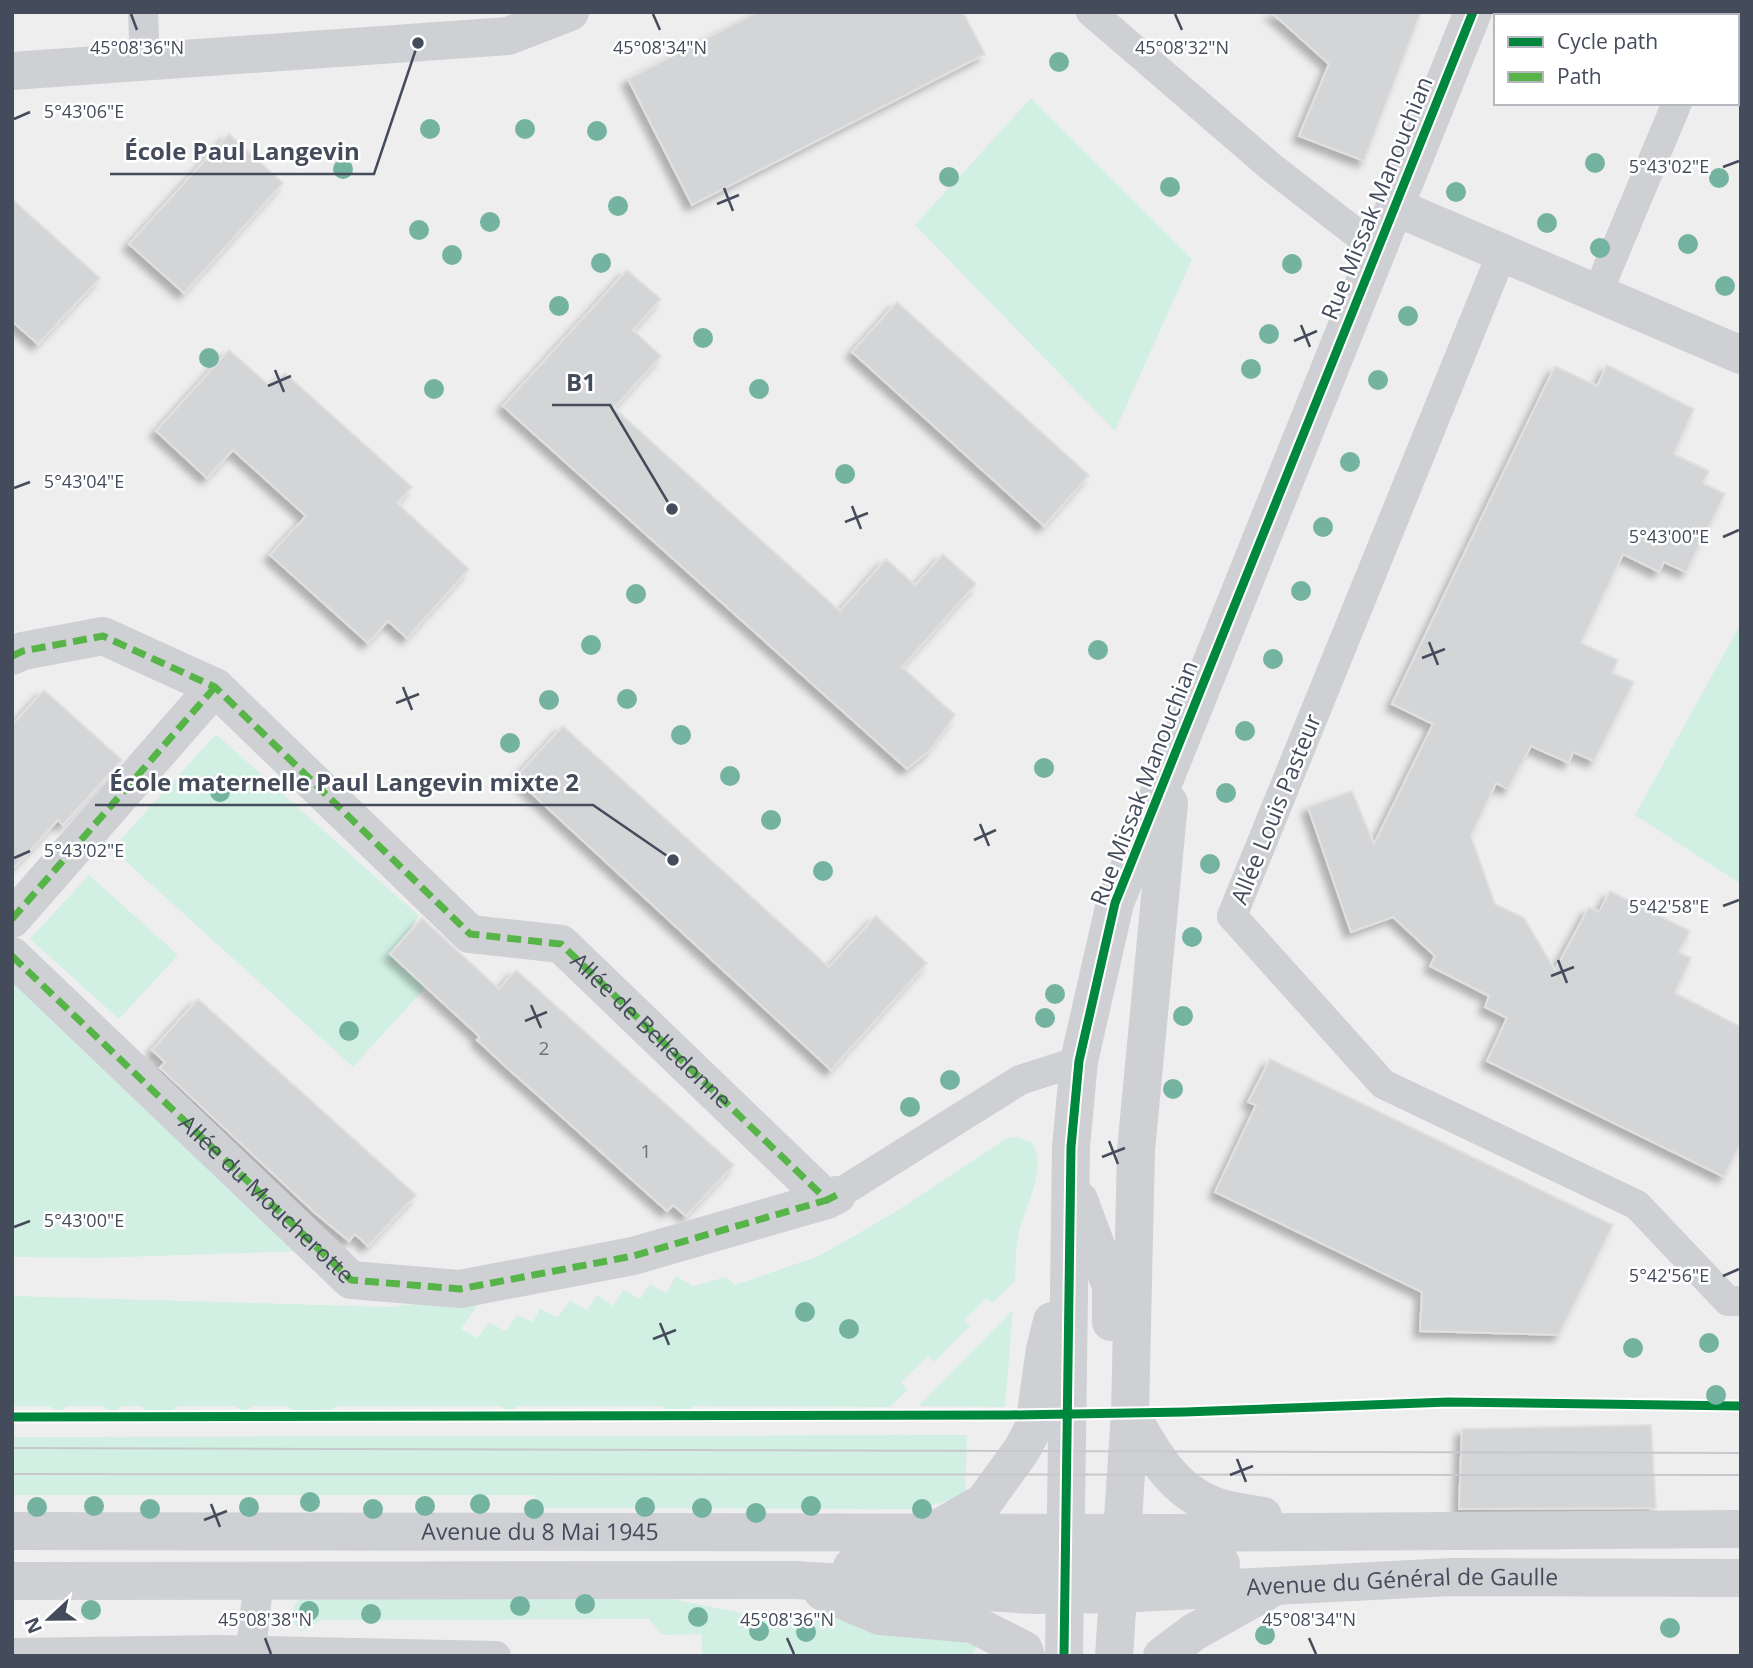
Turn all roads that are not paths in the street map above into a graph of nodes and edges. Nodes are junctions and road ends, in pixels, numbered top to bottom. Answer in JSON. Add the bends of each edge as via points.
{"nodes":[{"id":1,"x":144,"y":12,"type":"edge"},
{"id":2,"x":570,"y":12,"type":"edge"},
{"id":3,"x":1091,"y":12,"type":"edge"},
{"id":4,"x":1473,"y":12,"type":"edge"},
{"id":5,"x":145,"y":62,"type":"junction"},
{"id":6,"x":12,"y":71,"type":"edge"},
{"id":7,"x":1676,"y":105,"type":"edge"},
{"id":8,"x":1395,"y":207,"type":"junction"},
{"id":9,"x":1378,"y":250,"type":"junction"},
{"id":10,"x":1503,"y":253,"type":"junction"},
{"id":11,"x":1597,"y":294,"type":"junction"},
{"id":12,"x":1741,"y":355,"type":"edge"},
{"id":13,"x":12,"y":656,"type":"edge"},
{"id":14,"x":215,"y":687,"type":"junction"},
{"id":15,"x":1172,"y":766,"type":"junction"},
{"id":16,"x":12,"y":919,"type":"edge"},
{"id":17,"x":12,"y":956,"type":"edge"},
{"id":18,"x":1079,"y":1061,"type":"junction"},
{"id":19,"x":1071,"y":1178,"type":"junction"},
{"id":20,"x":832,"y":1197,"type":"junction"},
{"id":21,"x":1070,"y":1251,"type":"junction"},
{"id":22,"x":1741,"y":1301,"type":"edge"},
{"id":23,"x":1130,"y":1413,"type":"junction"},
{"id":24,"x":1741,"y":1530,"type":"edge"},
{"id":25,"x":12,"y":1531,"type":"edge"},
{"id":26,"x":931,"y":1532,"type":"junction"},
{"id":27,"x":1340,"y":1532,"type":"junction"},
{"id":28,"x":1406,"y":1532,"type":"junction"},
{"id":29,"x":1094,"y":1563,"type":"junction"},
{"id":30,"x":259,"y":1578,"type":"junction"},
{"id":31,"x":1741,"y":1578,"type":"edge"},
{"id":32,"x":795,"y":1580,"type":"junction"},
{"id":33,"x":12,"y":1581,"type":"edge"},
{"id":34,"x":1277,"y":1586,"type":"junction"},
{"id":35,"x":251,"y":1650,"type":"junction"},
{"id":36,"x":12,"y":1653,"type":"edge"},
{"id":37,"x":218,"y":1653,"type":"edge"},
{"id":38,"x":452,"y":1655,"type":"edge"},
{"id":39,"x":496,"y":1656,"type":"edge"},
{"id":40,"x":1026,"y":1656,"type":"edge"},
{"id":41,"x":1065,"y":1656,"type":"edge"},
{"id":42,"x":1088,"y":1656,"type":"edge"},
{"id":43,"x":1114,"y":1656,"type":"edge"},
{"id":44,"x":1162,"y":1656,"type":"edge"}],
"edges":[{"from":1,"to":5,"type":"lane"},
{"from":2,"to":5,"type":"street","via":[[508,36]]},
{"from":3,"to":9,"type":"lane","via":[[1271,167]]},
{"from":4,"to":8,"type":"street","name":"Rue Missak Manouchian"},
{"from":5,"to":6,"type":"street"},
{"from":7,"to":11,"type":"lane"},
{"from":8,"to":9,"type":"street","name":"Rue Missak Manouchian"},
{"from":8,"to":10,"type":"street"},
{"from":9,"to":15,"type":"street","name":"Rue Missak Manouchian"},
{"from":10,"to":11,"type":"street"},
{"from":10,"to":22,"type":"lane","name":"Allée Louis Pasteur","via":[[1232,916],[1383,1084],[1637,1205],[1728,1301]]},
{"from":11,"to":12,"type":"street"},
{"from":13,"to":14,"type":"street","name":"Allée de Belledonne","via":[[103,636]]},
{"from":14,"to":16,"type":"street"},
{"from":14,"to":20,"type":"street","name":"Allée de Belledonne","via":[[470,934],[561,944]]},
{"from":15,"to":18,"type":"street","name":"Rue Missak Manouchian","via":[[1115,903]]},
{"from":15,"to":23,"type":"street","name":"Rue Missak Manouchian","via":[[1136,1150]]},
{"from":17,"to":20,"type":"street","name":"Allée du Moucherotte","via":[[351,1280],[460,1289],[633,1256]]},
{"from":18,"to":19,"type":"street","name":"Rue Missak Manouchian"},
{"from":18,"to":20,"type":"lane","via":[[1020,1080]]},
{"from":19,"to":21,"type":"street","name":"Rue Missak Manouchian"},
{"from":19,"to":29,"type":"street","via":[[1111,1286],[1109,1413]]},
{"from":21,"to":26,"type":"street","via":[[1045,1349],[1034,1427],[984,1502]]},
{"from":21,"to":29,"type":"street","name":"Rue Missak Manouchian"},
{"from":23,"to":27,"type":"street","via":[[1160,1465],[1183,1489],[1214,1506]]},
{"from":23,"to":29,"type":"street","name":"Rue Missak Manouchian"},
{"from":24,"to":28,"type":"street","name":"Avenue du Général de Gaulle"},
{"from":25,"to":26,"type":"street","name":"Avenue du 8 Mai 1945"},
{"from":26,"to":29,"type":"street","name":"Avenue du 8 Mai 1945"},
{"from":27,"to":28,"type":"street","name":"Avenue du Général de Gaulle"},
{"from":27,"to":29,"type":"street","name":"Avenue du Général de Gaulle"},
{"from":28,"to":29,"type":"street","via":[[1303,1564]]},
{"from":29,"to":32,"type":"street","name":"Avenue du 8 Mai 1945"},
{"from":29,"to":34,"type":"street","name":"Avenue du Général de Gaulle"},
{"from":29,"to":41,"type":"street","name":"Rue Missak Manouchian"},
{"from":29,"to":42,"type":"street"},
{"from":29,"to":43,"type":"street","name":"Rue Missak Manouchian"},
{"from":30,"to":32,"type":"street","name":"Avenue du 8 Mai 1945"},
{"from":30,"to":33,"type":"street","name":"Avenue du 8 Mai 1945"},
{"from":30,"to":35,"type":"lane"},
{"from":31,"to":34,"type":"street","name":"Avenue du Général de Gaulle","via":[[1451,1577]]},
{"from":32,"to":40,"type":"street","via":[[880,1616],[973,1624],[1024,1650]]},
{"from":34,"to":44,"type":"street","via":[[1194,1632]]},
{"from":35,"to":37,"type":"lane"},
{"from":35,"to":38,"type":"lane"},
{"from":36,"to":37,"type":"lane"},
{"from":38,"to":39,"type":"lane"}]}
